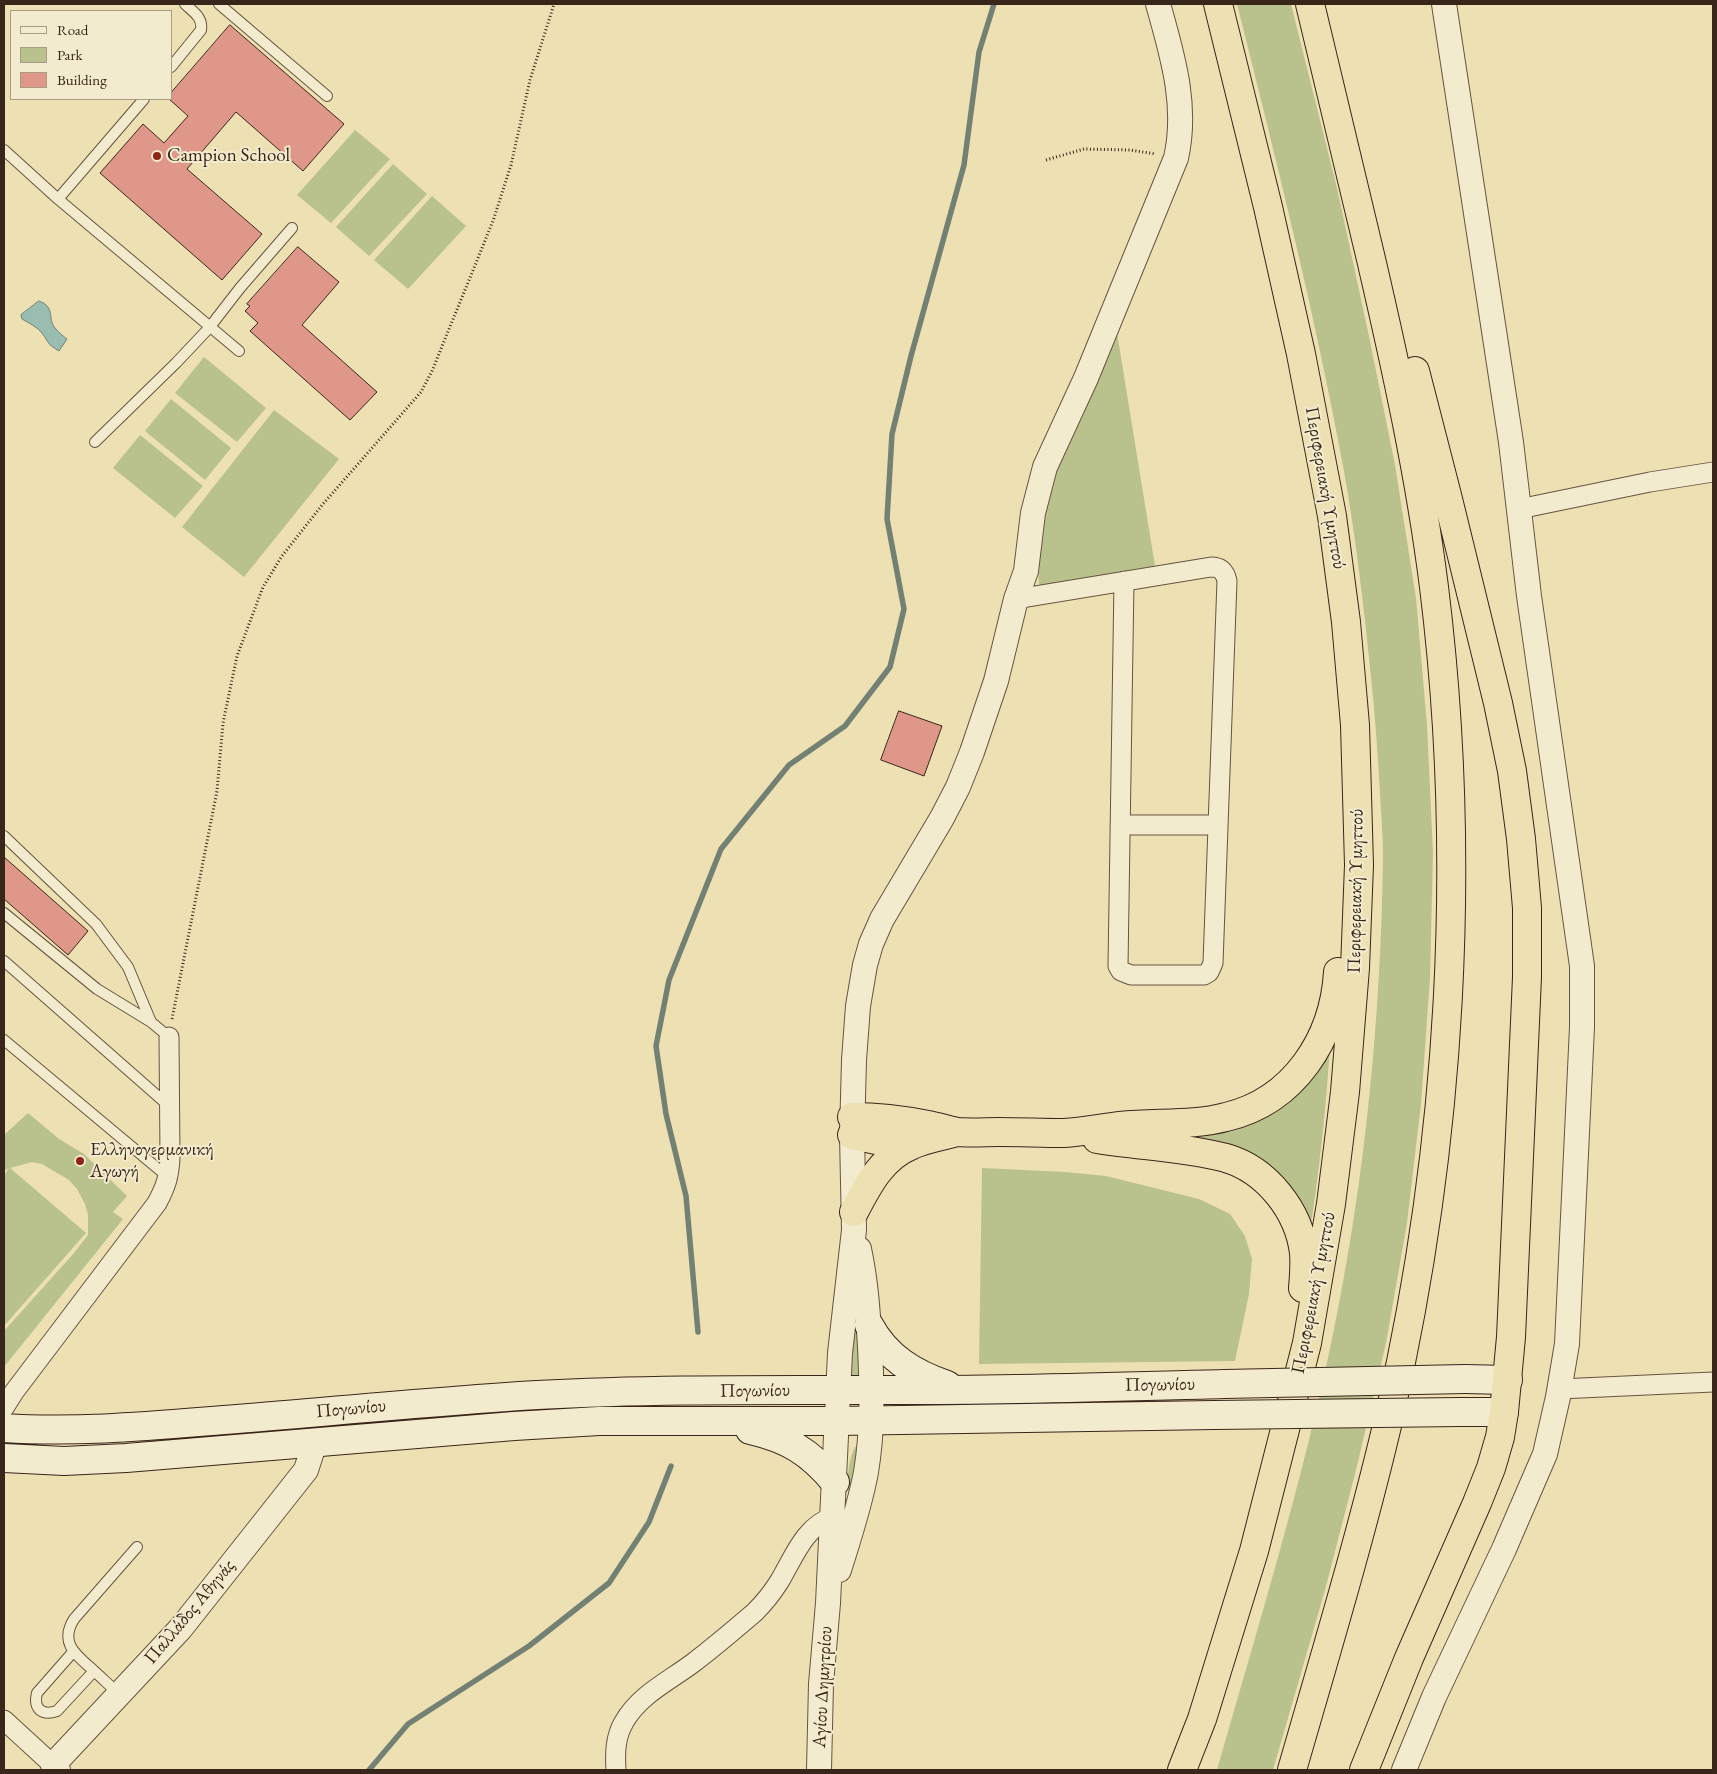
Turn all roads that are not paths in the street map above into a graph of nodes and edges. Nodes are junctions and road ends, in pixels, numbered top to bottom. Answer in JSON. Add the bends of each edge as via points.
{"nodes":[{"id":1,"x":185,"y":4,"type":"edge"},
{"id":2,"x":219,"y":4,"type":"edge"},
{"id":3,"x":1158,"y":4,"type":"edge"},
{"id":4,"x":1218,"y":4,"type":"edge"},
{"id":5,"x":1310,"y":4,"type":"edge"},
{"id":6,"x":1444,"y":4,"type":"edge"},
{"id":7,"x":172,"y":66,"type":"edge"},
{"id":8,"x":327,"y":96,"type":"dead end"},
{"id":9,"x":143,"y":100,"type":"edge"},
{"id":10,"x":4,"y":150,"type":"edge"},
{"id":11,"x":1350,"y":168,"type":"junction"},
{"id":12,"x":58,"y":199,"type":"junction"},
{"id":13,"x":292,"y":228,"type":"dead end"},
{"id":14,"x":210,"y":328,"type":"junction"},
{"id":15,"x":238,"y":351,"type":"dead end"},
{"id":16,"x":95,"y":442,"type":"dead end"},
{"id":17,"x":1713,"y":472,"type":"edge"},
{"id":18,"x":1519,"y":509,"type":"junction"},
{"id":19,"x":1124,"y":581,"type":"junction"},
{"id":20,"x":1016,"y":599,"type":"junction"},
{"id":21,"x":1120,"y":825,"type":"junction"},
{"id":22,"x":1218,"y":825,"type":"junction"},
{"id":23,"x":4,"y":836,"type":"edge"},
{"id":24,"x":1359,"y":865,"type":"junction"},
{"id":25,"x":4,"y":914,"type":"edge"},
{"id":26,"x":4,"y":961,"type":"edge"},
{"id":27,"x":150,"y":1022,"type":"junction"},
{"id":28,"x":169,"y":1037,"type":"joint"},
{"id":29,"x":4,"y":1040,"type":"edge"},
{"id":30,"x":170,"y":1107,"type":"junction"},
{"id":31,"x":852,"y":1126,"type":"junction"},
{"id":32,"x":958,"y":1132,"type":"junction"},
{"id":33,"x":1066,"y":1133,"type":"junction"},
{"id":34,"x":928,"y":1140,"type":"junction"},
{"id":35,"x":169,"y":1177,"type":"junction"},
{"id":36,"x":854,"y":1221,"type":"junction"},
{"id":37,"x":869,"y":1325,"type":"junction"},
{"id":38,"x":1508,"y":1380,"type":"junction"},
{"id":39,"x":1713,"y":1382,"type":"edge"},
{"id":40,"x":1296,"y":1386,"type":"junction"},
{"id":41,"x":839,"y":1389,"type":"junction"},
{"id":42,"x":1559,"y":1389,"type":"junction"},
{"id":43,"x":872,"y":1390,"type":"junction"},
{"id":44,"x":966,"y":1390,"type":"junction"},
{"id":45,"x":4,"y":1408,"type":"edge"},
{"id":46,"x":1504,"y":1412,"type":"junction"},
{"id":47,"x":872,"y":1420,"type":"junction"},
{"id":48,"x":706,"y":1421,"type":"junction"},
{"id":49,"x":838,"y":1421,"type":"junction"},
{"id":50,"x":4,"y":1428,"type":"edge"},
{"id":51,"x":315,"y":1442,"type":"junction"},
{"id":52,"x":4,"y":1458,"type":"edge"},
{"id":53,"x":835,"y":1482,"type":"junction"},
{"id":54,"x":833,"y":1517,"type":"junction"},
{"id":55,"x":137,"y":1547,"type":"dead end"},
{"id":56,"x":828,"y":1603,"type":"junction"},
{"id":57,"x":74,"y":1652,"type":"junction"},
{"id":58,"x":94,"y":1671,"type":"junction"},
{"id":59,"x":119,"y":1694,"type":"junction"},
{"id":60,"x":4,"y":1720,"type":"edge"},
{"id":61,"x":56,"y":1767,"type":"edge"},
{"id":62,"x":616,"y":1770,"type":"edge"},
{"id":63,"x":819,"y":1770,"type":"edge"},
{"id":64,"x":1182,"y":1770,"type":"edge"},
{"id":65,"x":1292,"y":1770,"type":"edge"},
{"id":66,"x":1364,"y":1770,"type":"edge"},
{"id":67,"x":1404,"y":1770,"type":"edge"}],
"edges":[{"from":1,"to":7,"type":"lane","via":[[199,17],[201,30]]},
{"from":2,"to":8,"type":"lane"},
{"from":3,"to":20,"type":"street","via":[[1172,55],[1180,106],[1181,131],[1176,158],[1086,378],[1045,466],[1034,512],[1026,571]]},
{"from":4,"to":24,"type":"highway","name":"Περιφερειακή Υμηττού","via":[[1301,354],[1332,516],[1355,724]]},
{"from":5,"to":11,"type":"highway"},
{"from":6,"to":18,"type":"street"},
{"from":9,"to":12,"type":"lane"},
{"from":10,"to":12,"type":"lane"},
{"from":11,"to":38,"type":"highway","via":[[1392,288],[1448,495],[1498,703],[1521,839],[1527,908],[1527,977]]},
{"from":11,"to":65,"type":"highway","via":[[1407,420],[1434,586],[1449,754],[1452,838],[1450,934],[1437,1126],[1409,1316],[1368,1504]]},
{"from":12,"to":14,"type":"lane"},
{"from":13,"to":14,"type":"lane"},
{"from":14,"to":15,"type":"lane"},
{"from":14,"to":16,"type":"lane"},
{"from":17,"to":18,"type":"street"},
{"from":18,"to":42,"type":"street","via":[[1582,966],[1567,1344]]},
{"from":19,"to":20,"type":"street"},
{"from":19,"to":21,"type":"street"},
{"from":19,"to":22,"type":"street","via":[[1211,567],[1217,567],[1226,575]]},
{"from":20,"to":31,"type":"street","via":[[996,681],[964,773],[939,824],[870,944],[857,1014]]},
{"from":21,"to":22,"type":"street"},
{"from":21,"to":22,"type":"street","via":[[1118,966],[1132,975],[1199,976],[1209,972],[1213,963]]},
{"from":23,"to":27,"type":"lane","via":[[96,924],[128,967]]},
{"from":24,"to":33,"type":"highway","via":[[1343,920],[1338,984],[1332,1011],[1308,1064],[1291,1082],[1250,1110],[1227,1117]]},
{"from":24,"to":40,"type":"highway","name":"Περιφερειακή Υμηττού","via":[[1355,968],[1335,1176],[1307,1343]]},
{"from":25,"to":27,"type":"lane","via":[[96,990]]},
{"from":26,"to":30,"type":"lane"},
{"from":27,"to":28,"type":"lane"},
{"from":28,"to":30,"type":"street"},
{"from":29,"to":35,"type":"lane"},
{"from":30,"to":35,"type":"street"},
{"from":31,"to":32,"type":"highway","via":[[883,1118]]},
{"from":31,"to":34,"type":"highway","via":[[891,1143]]},
{"from":31,"to":36,"type":"street"},
{"from":32,"to":33,"type":"highway"},
{"from":32,"to":34,"type":"highway"},
{"from":33,"to":40,"type":"highway","via":[[1228,1159],[1262,1177],[1277,1192],[1290,1211],[1304,1252]]},
{"from":34,"to":36,"type":"highway","via":[[888,1159],[865,1191]]},
{"from":35,"to":45,"type":"street","via":[[157,1203]]},
{"from":36,"to":37,"type":"street"},
{"from":36,"to":41,"type":"street"},
{"from":37,"to":43,"type":"street"},
{"from":37,"to":44,"type":"main road","via":[[882,1346],[901,1363],[916,1373]]},
{"from":38,"to":44,"type":"main road","name":"Πογωνίου","bridge":true},
{"from":38,"to":46,"type":"highway"},
{"from":39,"to":42,"type":"street"},
{"from":40,"to":64,"type":"highway","name":"Περιφερειακή Υμηττού","via":[[1254,1551],[1202,1719]]},
{"from":41,"to":43,"type":"main road","name":"Πογωνίου"},
{"from":41,"to":49,"type":"street"},
{"from":41,"to":50,"type":"main road","name":"Πογωνίου","via":[[538,1395],[106,1429]]},
{"from":42,"to":67,"type":"street","via":[[1545,1454]]},
{"from":43,"to":44,"type":"main road","name":"Πογωνίου"},
{"from":43,"to":47,"type":"street"},
{"from":46,"to":47,"type":"main road","name":"Πογωνίου","bridge":true},
{"from":46,"to":66,"type":"highway","via":[[1500,1437],[1477,1502]]},
{"from":47,"to":49,"type":"main road","name":"Πογωνίου"},
{"from":47,"to":56,"type":"street","via":[[863,1486]]},
{"from":48,"to":49,"type":"main road","name":"Πογωνίου"},
{"from":48,"to":51,"type":"main road","name":"Πογωνίου","via":[[549,1424]]},
{"from":48,"to":53,"type":"main road","via":[[786,1440],[813,1458]]},
{"from":49,"to":53,"type":"street"},
{"from":51,"to":52,"type":"main road","name":"Πογωνίου","via":[[126,1458],[64,1461]]},
{"from":51,"to":59,"type":"street","name":"Παλλάδος Αθηνάς","via":[[306,1470],[181,1628]]},
{"from":53,"to":54,"type":"street"},
{"from":54,"to":56,"type":"street"},
{"from":54,"to":62,"type":"street","via":[[821,1522],[810,1533],[778,1584],[755,1612],[649,1694],[630,1713],[617,1739]]},
{"from":55,"to":57,"type":"lane","via":[[69,1627],[68,1635]]},
{"from":56,"to":63,"type":"street","name":"Αγίου Δημητρίου","via":[[821,1684]]},
{"from":57,"to":58,"type":"lane"},
{"from":57,"to":58,"type":"lane","via":[[37,1693],[37,1707],[50,1714],[57,1711]]},
{"from":58,"to":59,"type":"lane"},
{"from":59,"to":61,"type":"street","name":"Παλλάδος Αθηνάς"},
{"from":60,"to":61,"type":"street"}]}
